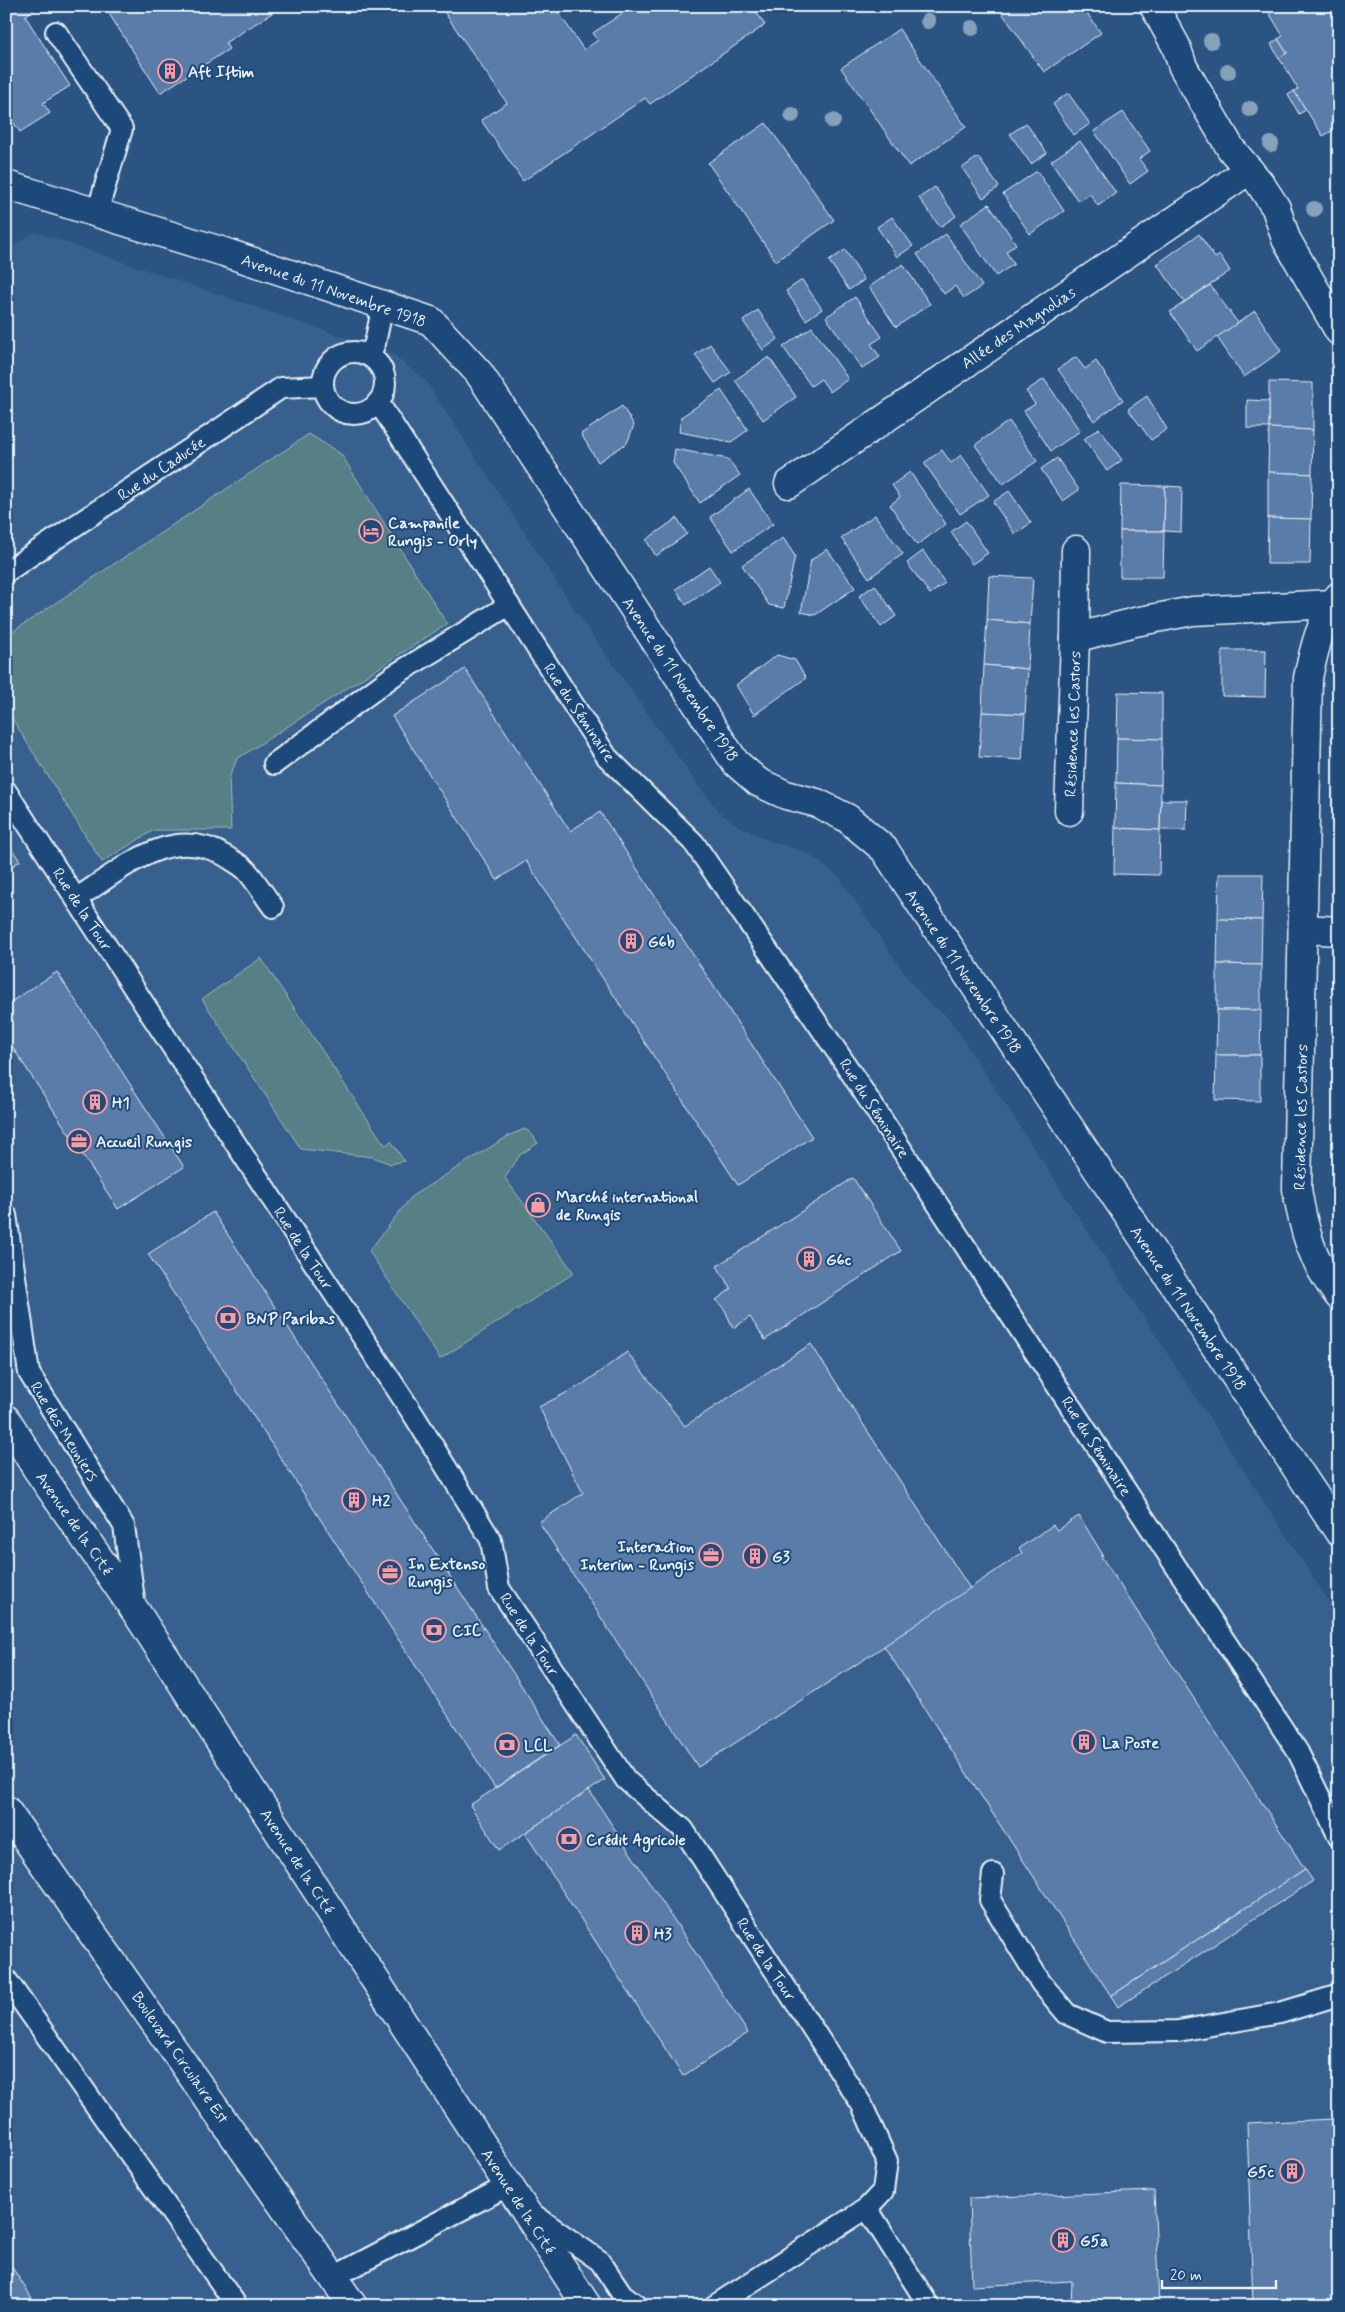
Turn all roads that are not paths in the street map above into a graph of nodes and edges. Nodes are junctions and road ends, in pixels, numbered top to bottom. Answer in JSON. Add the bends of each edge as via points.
{"nodes":[{"id":1,"x":1154,"y":6,"type":"edge"},
{"id":2,"x":56,"y":32,"type":"dead end"},
{"id":3,"x":1249,"y":170,"type":"junction"},
{"id":4,"x":6,"y":184,"type":"edge"},
{"id":5,"x":97,"y":214,"type":"junction"},
{"id":6,"x":383,"y":305,"type":"junction"},
{"id":7,"x":1339,"y":330,"type":"edge"},
{"id":8,"x":369,"y":356,"type":"junction"},
{"id":9,"x":323,"y":386,"type":"junction"},
{"id":10,"x":378,"y":402,"type":"junction"},
{"id":11,"x":789,"y":484,"type":"dead end"},
{"id":12,"x":1076,"y":550,"type":"dead end"},
{"id":13,"x":6,"y":572,"type":"edge"},
{"id":14,"x":1336,"y":600,"type":"edge"},
{"id":15,"x":509,"y":605,"type":"junction"},
{"id":16,"x":1075,"y":638,"type":"junction"},
{"id":17,"x":274,"y":764,"type":"dead end"},
{"id":18,"x":6,"y":791,"type":"edge"},
{"id":19,"x":1069,"y":811,"type":"dead end"},
{"id":20,"x":77,"y":898,"type":"junction"},
{"id":21,"x":273,"y":907,"type":"dead end"},
{"id":22,"x":1304,"y":929,"type":"junction"},
{"id":23,"x":1339,"y":931,"type":"edge"},
{"id":24,"x":6,"y":1216,"type":"edge"},
{"id":25,"x":1339,"y":1296,"type":"edge"},
{"id":26,"x":6,"y":1419,"type":"edge"},
{"id":27,"x":1339,"y":1532,"type":"edge"},
{"id":28,"x":136,"y":1612,"type":"junction"},
{"id":29,"x":6,"y":1810,"type":"edge"},
{"id":30,"x":1339,"y":1837,"type":"edge"},
{"id":31,"x":993,"y":1874,"type":"dead end"},
{"id":32,"x":6,"y":1979,"type":"edge"},
{"id":33,"x":1339,"y":1995,"type":"edge"},
{"id":34,"x":509,"y":2186,"type":"junction"},
{"id":35,"x":525,"y":2208,"type":"junction"},
{"id":36,"x":867,"y":2208,"type":"junction"},
{"id":37,"x":333,"y":2277,"type":"junction"},
{"id":38,"x":237,"y":2306,"type":"edge"},
{"id":39,"x":353,"y":2306,"type":"edge"},
{"id":40,"x":587,"y":2306,"type":"edge"},
{"id":41,"x":638,"y":2306,"type":"edge"},
{"id":42,"x":714,"y":2306,"type":"edge"},
{"id":43,"x":929,"y":2306,"type":"edge"}],
"edges":[{"from":1,"to":3,"type":"street","via":[[1176,46],[1183,67],[1231,149]]},
{"from":2,"to":5,"type":"lane","via":[[122,130]]},
{"from":3,"to":7,"type":"street","via":[[1276,208],[1286,239]]},
{"from":3,"to":11,"type":"street","name":"Allée des Magnolias"},
{"from":4,"to":5,"type":"street","name":"Avenue du 11 Novembre 1918"},
{"from":5,"to":6,"type":"street","name":"Avenue du 11 Novembre 1918"},
{"from":6,"to":8,"type":"lane"},
{"from":6,"to":27,"type":"street","name":"Avenue du 11 Novembre 1918","via":[[431,321],[479,373],[735,762],[758,782],[786,795],[817,803],[847,818],[884,849]]},
{"from":8,"to":9,"type":"lane","via":[[349,352],[340,355],[326,369]]},
{"from":8,"to":10,"type":"lane","via":[[377,362],[384,377],[383,393]]},
{"from":9,"to":10,"type":"lane","via":[[331,405],[350,414],[366,411]]},
{"from":9,"to":13,"type":"lane","name":"Rue du Caducée","via":[[281,388]]},
{"from":10,"to":15,"type":"lane","name":"Rue du Séminaire"},
{"from":12,"to":16,"type":"street","name":"Résidence les Castors"},
{"from":14,"to":16,"type":"street","name":"Résidence les Castors","via":[[1193,611]]},
{"from":14,"to":22,"type":"street","name":"Résidence les Castors","via":[[1316,643],[1308,678]]},
{"from":15,"to":17,"type":"lane","via":[[393,676]]},
{"from":15,"to":30,"type":"lane","name":"Rue du Séminaire","via":[[607,757],[694,843],[842,1059],[1298,1752]]},
{"from":16,"to":19,"type":"street","name":"Résidence les Castors"},
{"from":18,"to":20,"type":"lane","name":"Rue de la Tour"},
{"from":20,"to":21,"type":"lane","via":[[142,856],[167,846],[198,844],[246,869]]},
{"from":20,"to":36,"type":"lane","name":"Rue de la Tour","via":[[415,1417],[491,1540],[499,1588],[626,1780],[683,1829],[862,2105],[887,2161],[883,2191]]},
{"from":22,"to":23,"type":"street"},
{"from":22,"to":25,"type":"street","name":"Résidence les Castors","via":[[1297,1189],[1304,1230],[1320,1269]]},
{"from":24,"to":28,"type":"lane","name":"Rue des Meuniers","via":[[29,1373],[124,1526]]},
{"from":26,"to":28,"type":"street","name":"Avenue de la Cité"},
{"from":28,"to":34,"type":"street","name":"Avenue de la Cité"},
{"from":29,"to":37,"type":"street","name":"Boulevard Circulaire Est"},
{"from":31,"to":33,"type":"lane","via":[[990,1900],[1041,1983],[1067,2014],[1107,2032],[1178,2031],[1280,2013]]},
{"from":32,"to":38,"type":"lane"},
{"from":34,"to":35,"type":"street","name":"Avenue de la Cité"},
{"from":34,"to":37,"type":"lane"},
{"from":35,"to":40,"type":"street","name":"Avenue de la Cité"},
{"from":35,"to":41,"type":"lane","via":[[600,2260],[622,2294]]},
{"from":36,"to":42,"type":"lane","name":"Rue de la Tour"},
{"from":36,"to":43,"type":"lane"},
{"from":37,"to":39,"type":"street","name":"Boulevard Circulaire Est"}]}
